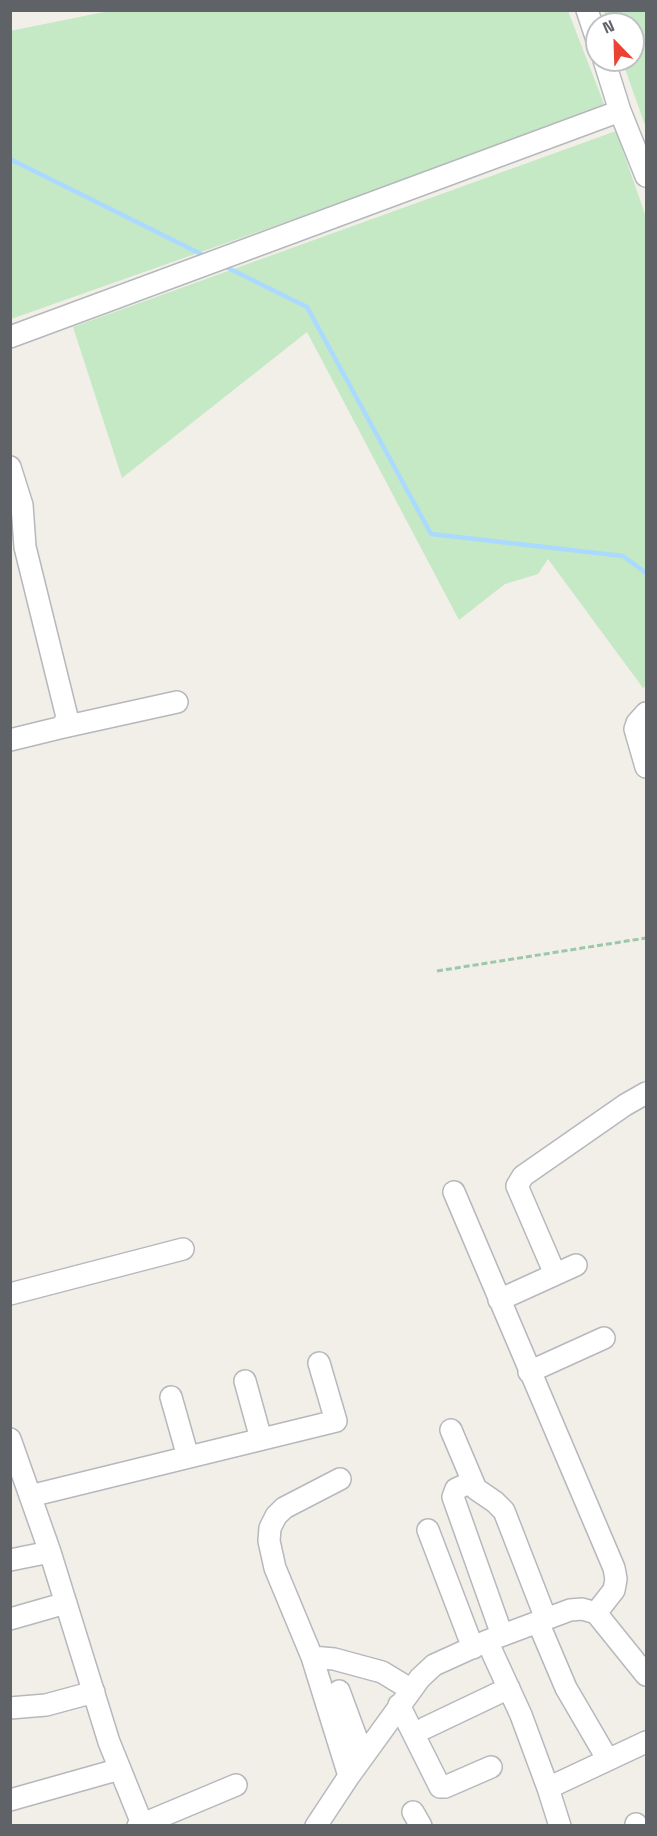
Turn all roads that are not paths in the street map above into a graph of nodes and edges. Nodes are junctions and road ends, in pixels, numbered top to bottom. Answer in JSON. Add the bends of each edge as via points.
{"nodes":[{"id":1,"x":608,"y":72,"type":"edge"},
{"id":2,"x":620,"y":111,"type":"junction"},
{"id":3,"x":646,"y":176,"type":"edge"},
{"id":4,"x":10,"y":337,"type":"edge"},
{"id":5,"x":10,"y":467,"type":"edge"},
{"id":6,"x":177,"y":702,"type":"dead end"},
{"id":7,"x":646,"y":713,"type":"edge"},
{"id":8,"x":59,"y":728,"type":"junction"},
{"id":9,"x":10,"y":740,"type":"edge"},
{"id":10,"x":646,"y":767,"type":"edge"},
{"id":11,"x":646,"y":1093,"type":"edge"},
{"id":12,"x":454,"y":1192,"type":"dead end"},
{"id":13,"x":183,"y":1249,"type":"dead end"},
{"id":14,"x":576,"y":1265,"type":"dead end"},
{"id":15,"x":555,"y":1274,"type":"junction"},
{"id":16,"x":10,"y":1294,"type":"edge"},
{"id":17,"x":499,"y":1300,"type":"junction"},
{"id":18,"x":604,"y":1338,"type":"dead end"},
{"id":19,"x":319,"y":1363,"type":"dead end"},
{"id":20,"x":529,"y":1372,"type":"junction"},
{"id":21,"x":245,"y":1381,"type":"dead end"},
{"id":22,"x":171,"y":1397,"type":"dead end"},
{"id":23,"x":451,"y":1430,"type":"dead end"},
{"id":24,"x":10,"y":1439,"type":"edge"},
{"id":25,"x":261,"y":1439,"type":"junction"},
{"id":26,"x":188,"y":1457,"type":"junction"},
{"id":27,"x":15,"y":1468,"type":"edge"},
{"id":28,"x":340,"y":1479,"type":"dead end"},
{"id":29,"x":472,"y":1482,"type":"junction"},
{"id":30,"x":30,"y":1496,"type":"junction"},
{"id":31,"x":428,"y":1530,"type":"dead end"},
{"id":32,"x":50,"y":1552,"type":"junction"},
{"id":33,"x":10,"y":1560,"type":"edge"},
{"id":34,"x":66,"y":1603,"type":"junction"},
{"id":35,"x":596,"y":1613,"type":"junction"},
{"id":36,"x":10,"y":1619,"type":"edge"},
{"id":37,"x":542,"y":1620,"type":"junction"},
{"id":38,"x":487,"y":1641,"type":"junction"},
{"id":39,"x":312,"y":1657,"type":"junction"},
{"id":40,"x":646,"y":1675,"type":"edge"},
{"id":41,"x":509,"y":1688,"type":"junction"},
{"id":42,"x":339,"y":1691,"type":"dead end"},
{"id":43,"x":94,"y":1692,"type":"junction"},
{"id":44,"x":405,"y":1697,"type":"junction"},
{"id":45,"x":10,"y":1708,"type":"edge"},
{"id":46,"x":426,"y":1728,"type":"dead end"},
{"id":47,"x":646,"y":1742,"type":"edge"},
{"id":48,"x":363,"y":1756,"type":"junction"},
{"id":49,"x":608,"y":1760,"type":"junction"},
{"id":50,"x":491,"y":1767,"type":"dead end"},
{"id":51,"x":120,"y":1769,"type":"junction"},
{"id":52,"x":349,"y":1776,"type":"junction"},
{"id":53,"x":236,"y":1785,"type":"dead end"},
{"id":54,"x":548,"y":1788,"type":"junction"},
{"id":55,"x":10,"y":1800,"type":"edge"},
{"id":56,"x":141,"y":1825,"type":"edge"},
{"id":57,"x":316,"y":1826,"type":"edge"},
{"id":58,"x":560,"y":1826,"type":"edge"}],
"edges":[{"from":1,"to":2,"type":"street"},
{"from":2,"to":3,"type":"street"},
{"from":2,"to":4,"type":"street"},
{"from":5,"to":8,"type":"street","via":[[22,505],[25,548],[67,717]]},
{"from":6,"to":8,"type":"street"},
{"from":7,"to":10,"type":"street","via":[[635,729]]},
{"from":8,"to":9,"type":"street"},
{"from":11,"to":15,"type":"street","via":[[523,1176],[517,1186]]},
{"from":12,"to":17,"type":"street"},
{"from":13,"to":16,"type":"street"},
{"from":14,"to":15,"type":"street"},
{"from":15,"to":17,"type":"street"},
{"from":17,"to":20,"type":"street"},
{"from":18,"to":20,"type":"street"},
{"from":19,"to":25,"type":"street","via":[[336,1421]]},
{"from":20,"to":35,"type":"street","via":[[614,1568],[614,1590]]},
{"from":21,"to":25,"type":"street"},
{"from":22,"to":26,"type":"street"},
{"from":23,"to":29,"type":"street"},
{"from":24,"to":27,"type":"street"},
{"from":25,"to":26,"type":"street"},
{"from":26,"to":30,"type":"street"},
{"from":27,"to":30,"type":"street"},
{"from":28,"to":39,"type":"street","via":[[284,1508],[270,1528],[271,1555]]},
{"from":29,"to":37,"type":"street","via":[[504,1511]]},
{"from":29,"to":38,"type":"street","via":[[456,1489],[453,1497]]},
{"from":30,"to":32,"type":"street"},
{"from":31,"to":38,"type":"street"},
{"from":32,"to":33,"type":"street"},
{"from":32,"to":34,"type":"street"},
{"from":34,"to":36,"type":"street"},
{"from":34,"to":43,"type":"street"},
{"from":35,"to":37,"type":"street","via":[[570,1610]]},
{"from":35,"to":40,"type":"street"},
{"from":37,"to":38,"type":"street"},
{"from":37,"to":49,"type":"street","via":[[566,1688]]},
{"from":38,"to":41,"type":"street"},
{"from":38,"to":44,"type":"street","via":[[434,1665]]},
{"from":39,"to":44,"type":"street","via":[[382,1672]]},
{"from":39,"to":52,"type":"street"},
{"from":41,"to":46,"type":"street"},
{"from":41,"to":54,"type":"street"},
{"from":42,"to":48,"type":"street"},
{"from":43,"to":45,"type":"street","via":[[46,1705]]},
{"from":43,"to":51,"type":"street"},
{"from":44,"to":48,"type":"street"},
{"from":44,"to":50,"type":"street","via":[[440,1787]]},
{"from":47,"to":49,"type":"street"},
{"from":48,"to":52,"type":"street"},
{"from":49,"to":54,"type":"street"},
{"from":51,"to":55,"type":"street"},
{"from":51,"to":56,"type":"street"},
{"from":52,"to":57,"type":"street"},
{"from":53,"to":56,"type":"street"},
{"from":54,"to":58,"type":"street"}]}
